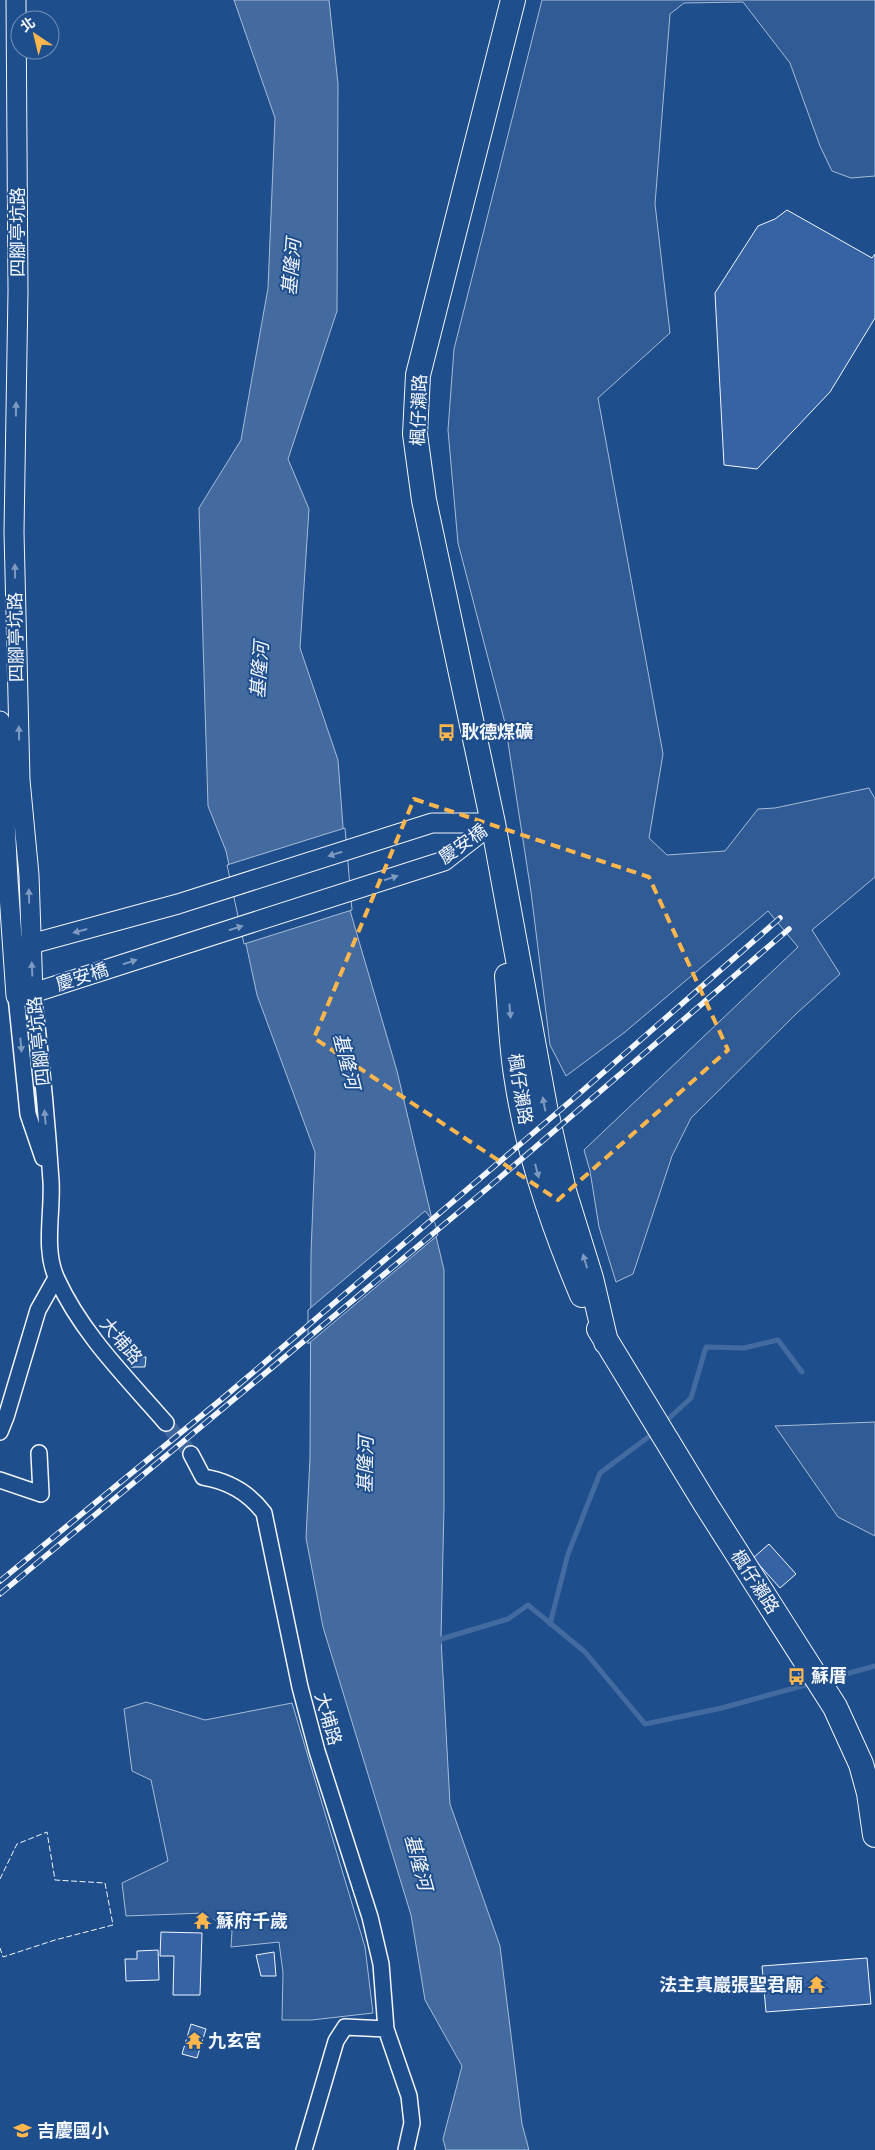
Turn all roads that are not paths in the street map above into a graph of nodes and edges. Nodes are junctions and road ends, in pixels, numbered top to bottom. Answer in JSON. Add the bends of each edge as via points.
{"nodes":[{"id":1,"x":16,"y":0,"type":"edge"},
{"id":2,"x":513,"y":0,"type":"edge"},
{"id":3,"x":0,"y":721,"type":"edge"},
{"id":4,"x":492,"y":823,"type":"junction"},
{"id":5,"x":22,"y":947,"type":"junction"},
{"id":6,"x":25,"y":995,"type":"junction"},
{"id":7,"x":56,"y":1278,"type":"junction"},
{"id":8,"x":166,"y":1423,"type":"tunnel mouth"},
{"id":9,"x":0,"y":1432,"type":"edge"},
{"id":10,"x":39,"y":1453,"type":"dead end"},
{"id":11,"x":191,"y":1454,"type":"tunnel mouth"},
{"id":12,"x":0,"y":1480,"type":"edge"},
{"id":13,"x":875,"y":1834,"type":"edge"},
{"id":14,"x":386,"y":2029,"type":"junction"},
{"id":15,"x":304,"y":2150,"type":"edge"},
{"id":16,"x":406,"y":2150,"type":"edge"}],
"edges":[{"from":5,"to":1,"type":"street","name":"四腳亭坑路","one_way":true,"via":[[29,875],[20,780],[14,532],[18,291]]},
{"from":2,"to":4,"type":"main road","name":"楓仔瀨路","via":[[418,375],[414,434],[424,500]]},
{"from":3,"to":5,"type":"street","name":"四腳亭坑路"},
{"from":4,"to":5,"type":"street","name":"慶安橋","one_way":true,"via":[[432,823],[178,904]]},
{"from":6,"to":4,"type":"street","name":"慶安橋","one_way":true,"via":[[444,861]]},
{"from":4,"to":13,"type":"main road","name":"楓仔瀨路","via":[[545,1107],[564,1192],[591,1278],[606,1342],[834,1707],[860,1764],[869,1793]]},
{"from":5,"to":6,"type":"street","name":"四腳亭坑路"},
{"from":6,"to":7,"type":"street","name":"四腳亭坑路","via":[[43,1078],[51,1183],[51,1254]]},
{"from":7,"to":8,"type":"street","name":"大埔路","via":[[88,1333]]},
{"from":7,"to":9,"type":"street","via":[[38,1310]]},
{"from":10,"to":12,"type":"street","via":[[41,1494]]},
{"from":11,"to":14,"type":"street","name":"大埔路","via":[[203,1477],[218,1479],[238,1489],[255,1501],[264,1513],[300,1688],[379,1955]]},
{"from":14,"to":15,"type":"street","via":[[345,2027],[336,2040]]},
{"from":14,"to":16,"type":"street","name":"大埔路","via":[[408,2096],[412,2123]]}]}
